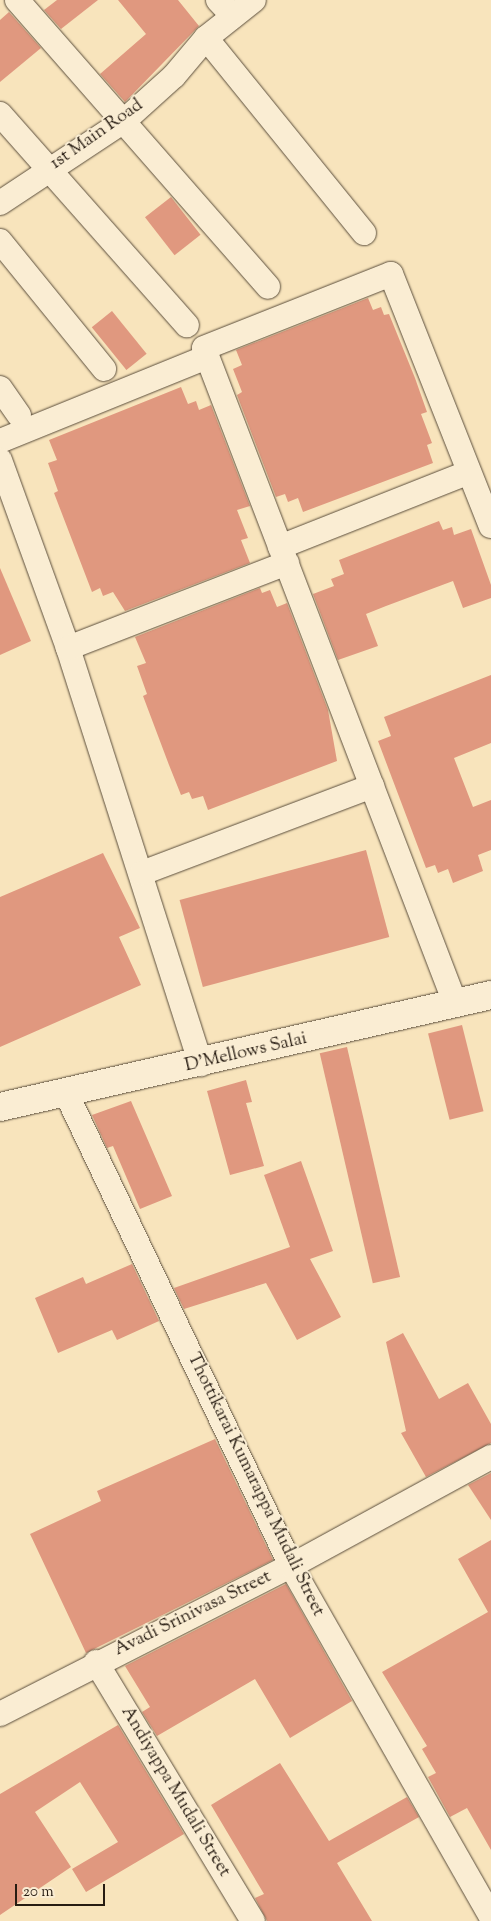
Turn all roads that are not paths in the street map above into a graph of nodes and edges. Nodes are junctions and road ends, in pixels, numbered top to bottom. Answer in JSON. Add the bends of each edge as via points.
{"nodes":[{"id":1,"x":17,"y":0,"type":"edge"},
{"id":2,"x":254,"y":0,"type":"edge"},
{"id":3,"x":225,"y":8,"type":"edge"},
{"id":4,"x":206,"y":38,"type":"junction"},
{"id":5,"x":0,"y":114,"type":"edge"},
{"id":6,"x":124,"y":121,"type":"junction"},
{"id":7,"x":46,"y":170,"type":"junction"},
{"id":8,"x":0,"y":203,"type":"edge"},
{"id":9,"x":364,"y":233,"type":"dead end"},
{"id":10,"x":0,"y":240,"type":"edge"},
{"id":11,"x":268,"y":287,"type":"dead end"},
{"id":12,"x":188,"y":324,"type":"dead end"},
{"id":13,"x":207,"y":357,"type":"junction"},
{"id":14,"x":104,"y":369,"type":"dead end"},
{"id":15,"x":0,"y":388,"type":"edge"},
{"id":16,"x":18,"y":415,"type":"dead end"},
{"id":17,"x":0,"y":441,"type":"edge"},
{"id":18,"x":0,"y":460,"type":"edge"},
{"id":19,"x":469,"y":472,"type":"junction"},
{"id":20,"x":491,"y":526,"type":"edge"},
{"id":21,"x":283,"y":555,"type":"junction"},
{"id":22,"x":68,"y":648,"type":"junction"},
{"id":23,"x":372,"y":786,"type":"junction"},
{"id":24,"x":142,"y":873,"type":"junction"},
{"id":25,"x":491,"y":995,"type":"edge"},
{"id":26,"x":455,"y":1003,"type":"junction"},
{"id":27,"x":201,"y":1064,"type":"junction"},
{"id":28,"x":67,"y":1095,"type":"junction"},
{"id":29,"x":0,"y":1107,"type":"edge"},
{"id":30,"x":491,"y":1457,"type":"edge"},
{"id":31,"x":291,"y":1566,"type":"junction"},
{"id":32,"x":96,"y":1662,"type":"junction"},
{"id":33,"x":0,"y":1714,"type":"edge"},
{"id":34,"x":491,"y":1916,"type":"edge"},
{"id":35,"x":254,"y":1921,"type":"edge"}],
"edges":[{"from":1,"to":6,"type":"street"},
{"from":2,"to":3,"type":"street","name":"1st Main Road"},
{"from":3,"to":4,"type":"street","name":"1st Main Road"},
{"from":4,"to":6,"type":"street","name":"1st Main Road","via":[[174,76]]},
{"from":4,"to":9,"type":"street"},
{"from":5,"to":7,"type":"street"},
{"from":6,"to":7,"type":"street","name":"1st Main Road"},
{"from":6,"to":11,"type":"street"},
{"from":7,"to":8,"type":"street","name":"1st Main Road"},
{"from":7,"to":12,"type":"street"},
{"from":10,"to":14,"type":"street"},
{"from":13,"to":17,"type":"street"},
{"from":13,"to":19,"type":"street","via":[[204,348],[391,274]]},
{"from":13,"to":21,"type":"street"},
{"from":15,"to":16,"type":"street"},
{"from":18,"to":22,"type":"street"},
{"from":19,"to":20,"type":"street"},
{"from":19,"to":21,"type":"street"},
{"from":21,"to":22,"type":"street"},
{"from":21,"to":23,"type":"street"},
{"from":22,"to":24,"type":"street"},
{"from":23,"to":24,"type":"street"},
{"from":23,"to":26,"type":"street"},
{"from":24,"to":27,"type":"street"},
{"from":25,"to":26,"type":"main road","name":"D'Mellows Salai"},
{"from":26,"to":27,"type":"main road","name":"D'Mellows Salai"},
{"from":27,"to":28,"type":"main road","name":"D'Mellows Salai"},
{"from":28,"to":29,"type":"main road","name":"D'Mellows Salai"},
{"from":28,"to":31,"type":"street","name":"Thottikarai Kumarappa Mudali Street"},
{"from":30,"to":31,"type":"street","name":"Avadi Srinivasa Street"},
{"from":31,"to":32,"type":"street","name":"Avadi Srinivasa Street"},
{"from":31,"to":34,"type":"street","name":"Thottikarai Kumarappa Mudali Street"},
{"from":32,"to":33,"type":"street","name":"Avadi Srinivasa Street"},
{"from":32,"to":35,"type":"street","name":"Andiyappa Mudali Street"}]}
